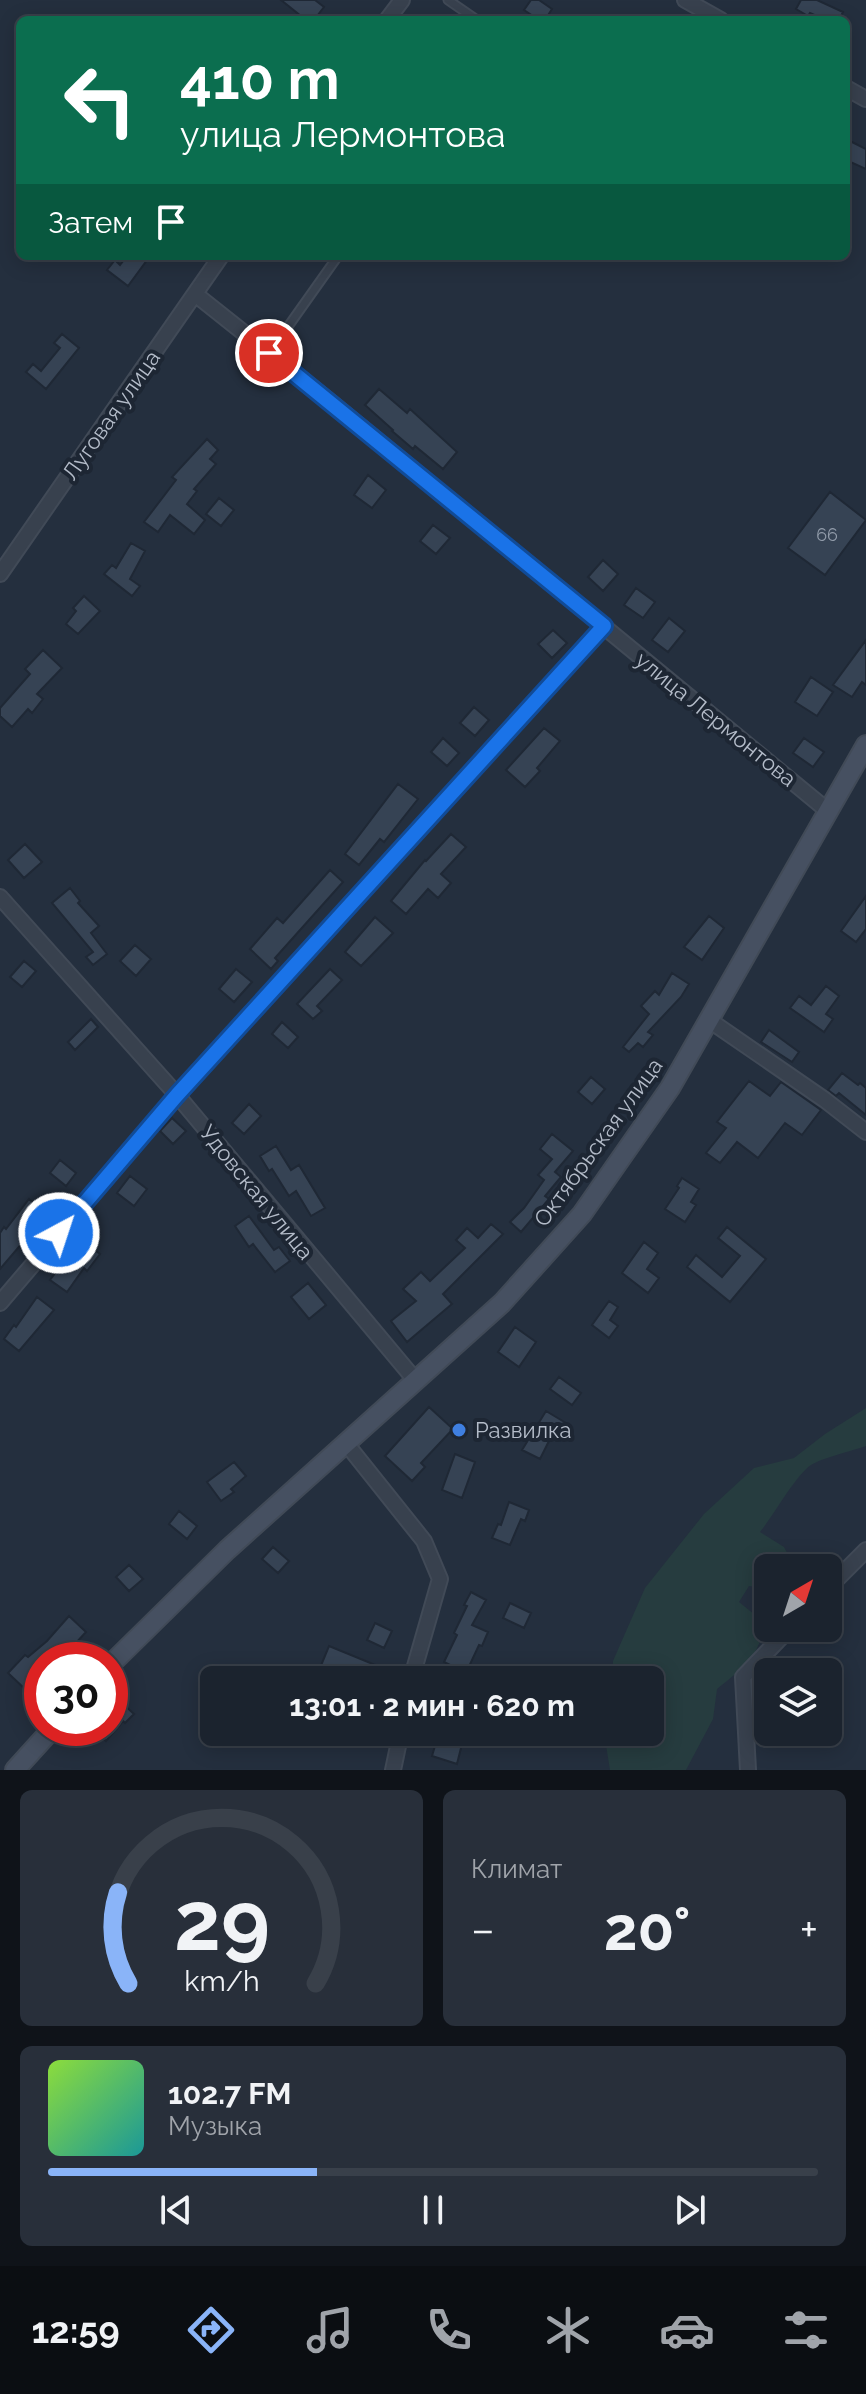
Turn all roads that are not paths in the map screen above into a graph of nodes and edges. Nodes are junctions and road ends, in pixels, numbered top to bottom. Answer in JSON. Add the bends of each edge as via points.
{"nodes":[{"id":1,"x":448,"y":0,"type":"edge"},
{"id":2,"x":685,"y":0,"type":"edge"},
{"id":3,"x":471,"y":16,"type":"edge"},
{"id":4,"x":714,"y":16,"type":"edge"},
{"id":5,"x":218,"y":260,"type":"edge"},
{"id":6,"x":335,"y":260,"type":"edge"},
{"id":7,"x":195,"y":294,"type":"junction"},
{"id":8,"x":269,"y":353,"type":"junction"},
{"id":9,"x":0,"y":574,"type":"edge"},
{"id":10,"x":604,"y":626,"type":"junction"},
{"id":11,"x":864,"y":754,"type":"edge"},
{"id":12,"x":828,"y":811,"type":"junction"},
{"id":13,"x":0,"y":897,"type":"edge"},
{"id":14,"x":709,"y":1020,"type":"junction"},
{"id":15,"x":177,"y":1095,"type":"junction"},
{"id":16,"x":866,"y":1132,"type":"edge"},
{"id":17,"x":0,"y":1303,"type":"edge"},
{"id":18,"x":416,"y":1381,"type":"junction"},
{"id":19,"x":345,"y":1442,"type":"junction"},
{"id":20,"x":866,"y":1550,"type":"edge"},
{"id":21,"x":842,"y":1574,"type":"edge"},
{"id":22,"x":777,"y":1642,"type":"edge"},
{"id":23,"x":128,"y":1647,"type":"edge"},
{"id":24,"x":415,"y":1666,"type":"edge"},
{"id":25,"x":37,"y":1746,"type":"edge"},
{"id":26,"x":398,"y":1746,"type":"edge"},
{"id":27,"x":15,"y":1770,"type":"edge"},
{"id":28,"x":393,"y":1770,"type":"edge"},
{"id":29,"x":748,"y":1770,"type":"edge"}],
"edges":[{"from":1,"to":3,"type":"lane"},
{"from":2,"to":4,"type":"street"},
{"from":5,"to":7,"type":"street","name":"Луговая улица"},
{"from":6,"to":8,"type":"lane"},
{"from":7,"to":8,"type":"street","name":"улица Лермонтова"},
{"from":7,"to":9,"type":"street","name":"Луговая улица"},
{"from":8,"to":10,"type":"street","name":"улица Лермонтова"},
{"from":10,"to":12,"type":"street","name":"улица Лермонтова"},
{"from":10,"to":15,"type":"street"},
{"from":11,"to":12,"type":"street","name":"Октябрьская улица"},
{"from":12,"to":14,"type":"street","name":"Октябрьская улица"},
{"from":13,"to":15,"type":"street","name":"Удовская улица"},
{"from":14,"to":16,"type":"street"},
{"from":14,"to":18,"type":"street","name":"Октябрьская улица","via":[[670,1088],[582,1214],[502,1303]]},
{"from":15,"to":17,"type":"street"},
{"from":15,"to":18,"type":"street","name":"Удовская улица"},
{"from":18,"to":19,"type":"street","name":"Октябрьская улица"},
{"from":19,"to":23,"type":"street","name":"Октябрьская улица"},
{"from":19,"to":24,"type":"street","via":[[424,1541],[440,1579]]},
{"from":20,"to":21,"type":"street"},
{"from":22,"to":29,"type":"street","via":[[743,1677]]},
{"from":25,"to":27,"type":"street"},
{"from":26,"to":28,"type":"street"}]}
